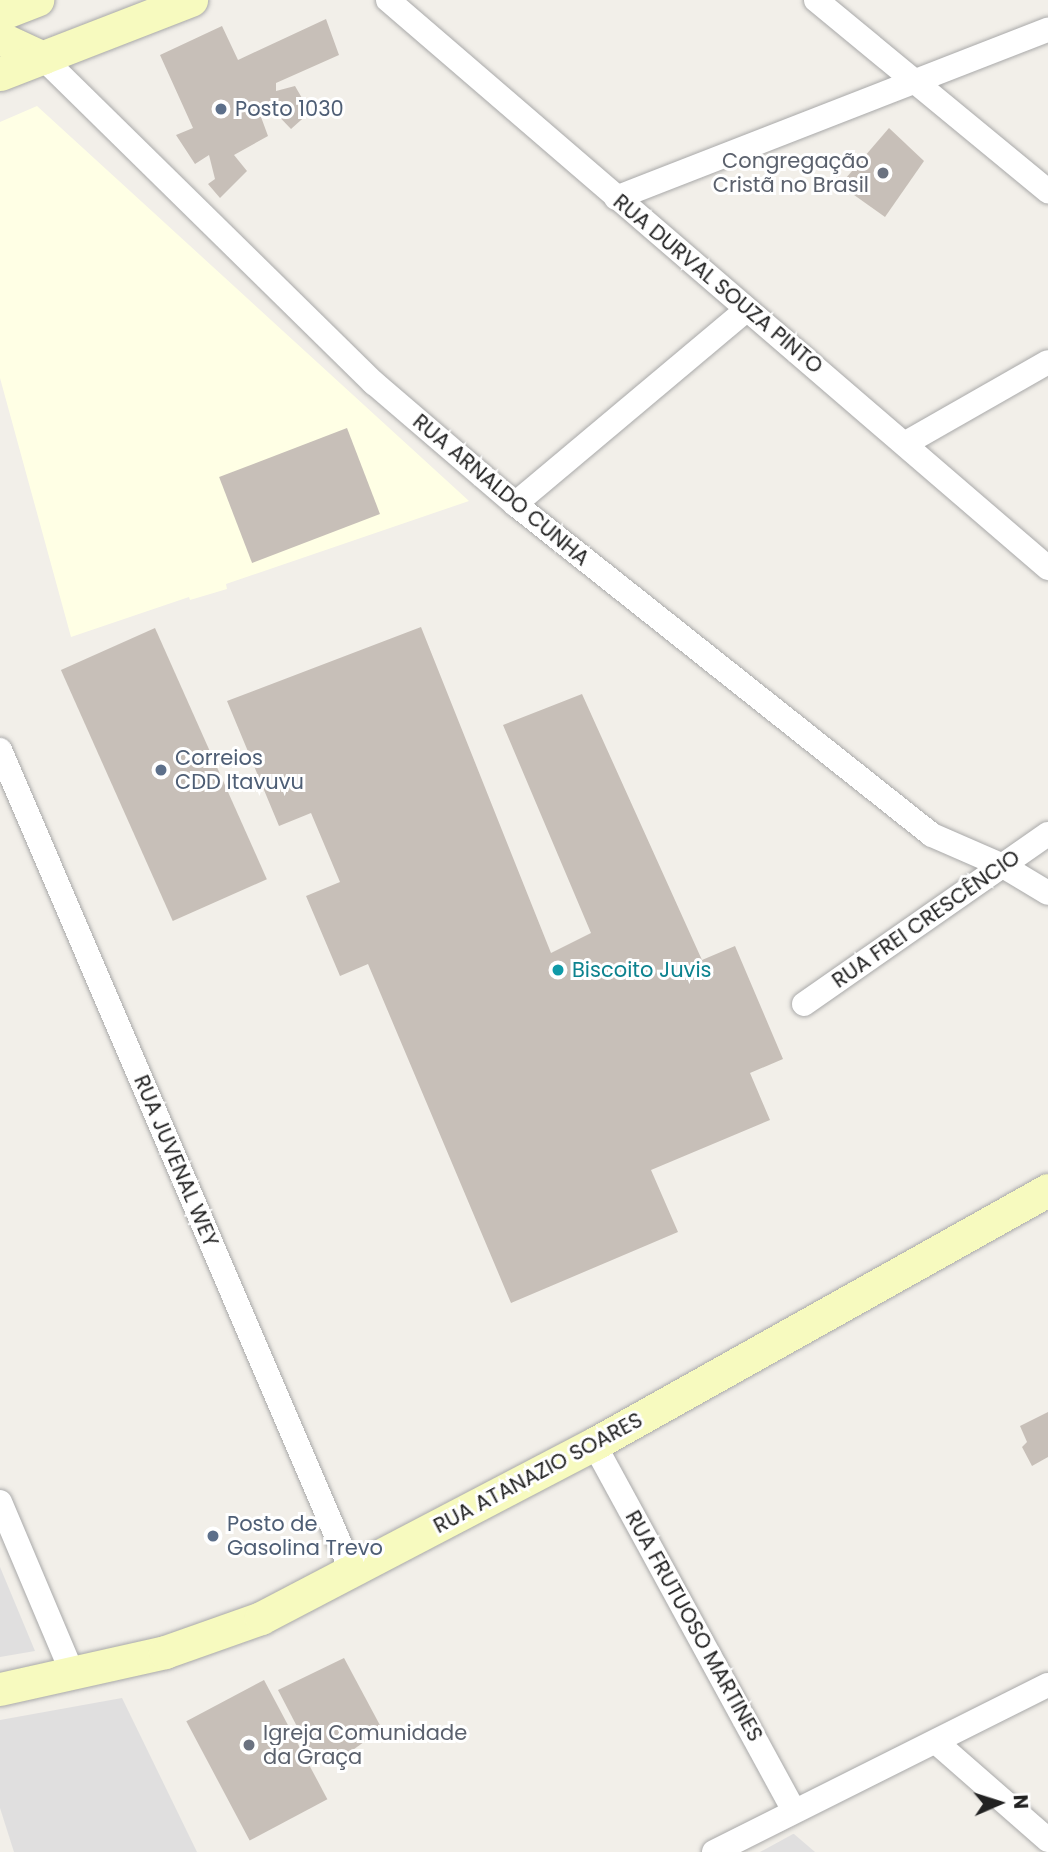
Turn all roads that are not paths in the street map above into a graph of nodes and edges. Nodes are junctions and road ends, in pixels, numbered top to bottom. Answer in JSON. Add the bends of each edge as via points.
{"nodes":[{"id":1,"x":37,"y":0,"type":"edge"},
{"id":2,"x":191,"y":0,"type":"edge"},
{"id":3,"x":388,"y":0,"type":"edge"},
{"id":4,"x":816,"y":0,"type":"edge"},
{"id":5,"x":0,"y":14,"type":"edge"},
{"id":6,"x":1048,"y":30,"type":"edge"},
{"id":7,"x":0,"y":38,"type":"edge"},
{"id":8,"x":43,"y":58,"type":"junction"},
{"id":9,"x":0,"y":74,"type":"edge"},
{"id":10,"x":916,"y":81,"type":"junction"},
{"id":11,"x":1048,"y":191,"type":"edge"},
{"id":12,"x":616,"y":198,"type":"junction"},
{"id":13,"x":746,"y":310,"type":"junction"},
{"id":14,"x":1048,"y":362,"type":"edge"},
{"id":15,"x":906,"y":443,"type":"junction"},
{"id":16,"x":515,"y":504,"type":"junction"},
{"id":17,"x":1048,"y":568,"type":"edge"},
{"id":18,"x":0,"y":750,"type":"edge"},
{"id":19,"x":1048,"y":834,"type":"edge"},
{"id":20,"x":1003,"y":866,"type":"junction"},
{"id":21,"x":1048,"y":893,"type":"edge"},
{"id":22,"x":804,"y":1004,"type":"dead end"},
{"id":23,"x":1048,"y":1190,"type":"edge"},
{"id":24,"x":594,"y":1444,"type":"junction"},
{"id":25,"x":0,"y":1502,"type":"edge"},
{"id":26,"x":352,"y":1572,"type":"junction"},
{"id":27,"x":73,"y":1675,"type":"junction"},
{"id":28,"x":1048,"y":1685,"type":"edge"},
{"id":29,"x":0,"y":1689,"type":"edge"},
{"id":30,"x":936,"y":1742,"type":"junction"},
{"id":31,"x":793,"y":1809,"type":"junction"},
{"id":32,"x":1048,"y":1840,"type":"edge"},
{"id":33,"x":714,"y":1852,"type":"edge"}],
"edges":[{"from":1,"to":5,"type":"main road"},
{"from":2,"to":8,"type":"main road"},
{"from":3,"to":12,"type":"street","name":"RUA DURVAL SOUZA PINTO"},
{"from":4,"to":10,"type":"street"},
{"from":6,"to":10,"type":"street"},
{"from":7,"to":8,"type":"main road"},
{"from":8,"to":9,"type":"main road"},
{"from":8,"to":16,"type":"street","name":"RUA ARNALDO CUNHA","via":[[374,383]]},
{"from":10,"to":11,"type":"street"},
{"from":10,"to":12,"type":"street"},
{"from":12,"to":13,"type":"street","name":"RUA DURVAL SOUZA PINTO"},
{"from":13,"to":15,"type":"street","name":"RUA DURVAL SOUZA PINTO"},
{"from":13,"to":16,"type":"street"},
{"from":14,"to":15,"type":"street"},
{"from":15,"to":17,"type":"street","name":"RUA DURVAL SOUZA PINTO"},
{"from":16,"to":20,"type":"street","name":"RUA ARNALDO CUNHA","via":[[932,835]]},
{"from":18,"to":26,"type":"street","name":"RUA JUVENAL WEY"},
{"from":19,"to":20,"type":"street","name":"RUA FREI CRESCÊNCIO"},
{"from":20,"to":21,"type":"street","name":"RUA ARNALDO CUNHA"},
{"from":20,"to":22,"type":"street","name":"RUA FREI CRESCÊNCIO"},
{"from":23,"to":24,"type":"main road","name":"RUA ATANAZIO SOARES"},
{"from":24,"to":26,"type":"main road","name":"RUA ATANAZIO SOARES"},
{"from":24,"to":31,"type":"street","name":"RUA FRUTUOSO MARTINES"},
{"from":25,"to":27,"type":"street"},
{"from":26,"to":27,"type":"main road","name":"RUA ATANAZIO SOARES","via":[[261,1618],[165,1652]]},
{"from":27,"to":29,"type":"main road","name":"RUA ATANAZIO SOARES"},
{"from":28,"to":30,"type":"street"},
{"from":30,"to":31,"type":"street"},
{"from":30,"to":32,"type":"street"},
{"from":31,"to":33,"type":"street"}]}
